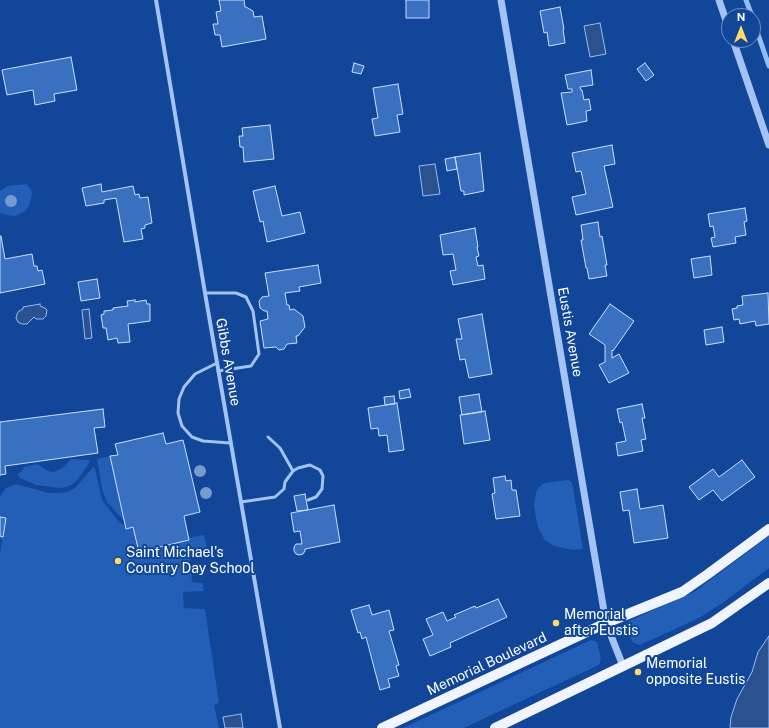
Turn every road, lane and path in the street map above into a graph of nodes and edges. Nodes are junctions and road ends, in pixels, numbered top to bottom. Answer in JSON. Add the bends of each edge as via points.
{"nodes":[{"id":1,"x":156,"y":0,"type":"edge"},
{"id":2,"x":501,"y":0,"type":"edge"},
{"id":3,"x":736,"y":48,"type":"edge"},
{"id":4,"x":769,"y":145,"type":"edge"},
{"id":5,"x":205,"y":293,"type":"junction"},
{"id":6,"x":217,"y":363,"type":"junction"},
{"id":7,"x":218,"y":371,"type":"junction"},
{"id":8,"x":268,"y":438,"type":"dead end"},
{"id":9,"x":230,"y":443,"type":"junction"},
{"id":10,"x":293,"y":471,"type":"junction"},
{"id":11,"x":308,"y":500,"type":"dead end"},
{"id":12,"x":241,"y":502,"type":"junction"},
{"id":13,"x":769,"y":529,"type":"edge"},
{"id":14,"x":769,"y":583,"type":"edge"},
{"id":15,"x":606,"y":624,"type":"junction"},
{"id":16,"x":623,"y":666,"type":"junction"},
{"id":17,"x":280,"y":728,"type":"edge"},
{"id":18,"x":382,"y":728,"type":"edge"},
{"id":19,"x":495,"y":728,"type":"edge"}],
"edges":[{"from":1,"to":5,"type":"street","name":"Gibbs Avenue"},
{"from":2,"to":15,"type":"street","name":"Eustis Avenue"},
{"from":3,"to":4,"type":"street"},
{"from":5,"to":6,"type":"street","name":"Gibbs Avenue"},
{"from":5,"to":7,"type":"lane","via":[[236,293],[246,297],[252,311],[259,354],[251,366]]},
{"from":6,"to":7,"type":"street","name":"Gibbs Avenue"},
{"from":6,"to":9,"type":"lane","via":[[195,374],[184,387],[179,399],[178,413],[182,426],[192,437],[203,441]]},
{"from":7,"to":9,"type":"street","name":"Gibbs Avenue"},
{"from":8,"to":10,"type":"lane","via":[[280,448]]},
{"from":9,"to":12,"type":"street","name":"Gibbs Avenue"},
{"from":10,"to":11,"type":"lane","via":[[310,465],[320,470],[323,476],[322,489],[316,497]]},
{"from":10,"to":12,"type":"lane","via":[[285,482],[284,489],[275,497]]},
{"from":12,"to":17,"type":"street","name":"Gibbs Avenue"},
{"from":13,"to":15,"type":"main road","name":"Memorial Boulevard","via":[[682,592]]},
{"from":14,"to":16,"type":"main road","via":[[712,624]]},
{"from":15,"to":16,"type":"street","name":"Eustis Avenue"},
{"from":15,"to":18,"type":"main road","name":"Memorial Boulevard"},
{"from":16,"to":19,"type":"main road"}]}
